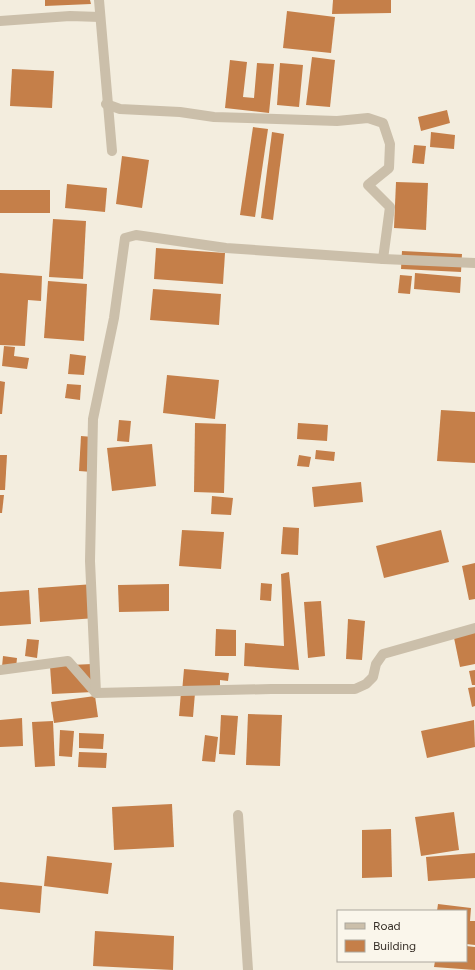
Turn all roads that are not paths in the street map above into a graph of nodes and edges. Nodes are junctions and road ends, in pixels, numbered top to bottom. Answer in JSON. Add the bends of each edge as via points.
{"nodes":[{"id":1,"x":99,"y":0,"type":"edge"},
{"id":2,"x":100,"y":17,"type":"junction"},
{"id":3,"x":0,"y":21,"type":"edge"},
{"id":4,"x":106,"y":104,"type":"junction"},
{"id":5,"x":112,"y":151,"type":"dead end"},
{"id":6,"x":382,"y":260,"type":"junction"},
{"id":7,"x":475,"y":263,"type":"edge"},
{"id":8,"x":475,"y":628,"type":"edge"},
{"id":9,"x":0,"y":670,"type":"edge"},
{"id":10,"x":96,"y":693,"type":"junction"},
{"id":11,"x":238,"y":815,"type":"dead end"},
{"id":12,"x":248,"y":970,"type":"edge"}],
"edges":[{"from":1,"to":2,"type":"street"},
{"from":2,"to":3,"type":"street","via":[[70,16]]},
{"from":2,"to":4,"type":"street"},
{"from":4,"to":5,"type":"street"},
{"from":4,"to":6,"type":"street","via":[[120,108],[214,117],[337,121],[368,118],[383,123],[390,144],[389,168],[368,185],[390,206]]},
{"from":6,"to":7,"type":"street"},
{"from":6,"to":10,"type":"street","via":[[226,248],[136,235],[125,238],[114,318],[93,419],[90,561]]},
{"from":8,"to":10,"type":"street","via":[[383,654],[376,664],[374,677],[355,689]]},
{"from":9,"to":10,"type":"street","via":[[68,661]]},
{"from":11,"to":12,"type":"street"}]}
